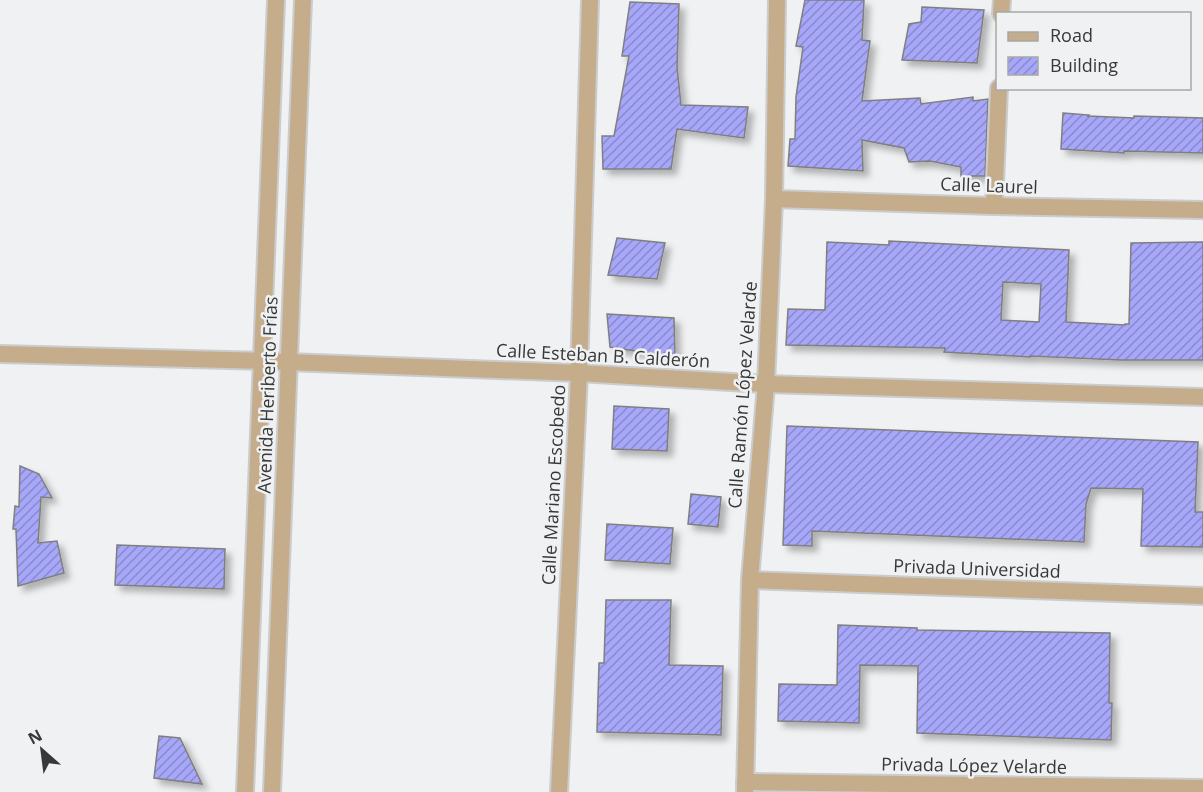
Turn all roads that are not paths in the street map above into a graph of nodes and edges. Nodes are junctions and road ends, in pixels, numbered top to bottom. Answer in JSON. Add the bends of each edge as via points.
{"nodes":[{"id":1,"x":276,"y":0,"type":"edge"},
{"id":2,"x":303,"y":0,"type":"edge"},
{"id":3,"x":590,"y":0,"type":"edge"},
{"id":4,"x":777,"y":0,"type":"edge"},
{"id":5,"x":999,"y":90,"type":"edge"},
{"id":6,"x":774,"y":199,"type":"junction"},
{"id":7,"x":994,"y":206,"type":"junction"},
{"id":8,"x":1203,"y":210,"type":"edge"},
{"id":9,"x":0,"y":354,"type":"edge"},
{"id":10,"x":262,"y":361,"type":"junction"},
{"id":11,"x":289,"y":362,"type":"junction"},
{"id":12,"x":579,"y":373,"type":"junction"},
{"id":13,"x":766,"y":384,"type":"junction"},
{"id":14,"x":1203,"y":397,"type":"edge"},
{"id":15,"x":750,"y":580,"type":"junction"},
{"id":16,"x":1203,"y":596,"type":"edge"},
{"id":17,"x":745,"y":787,"type":"edge"},
{"id":18,"x":1203,"y":788,"type":"edge"},
{"id":19,"x":245,"y":792,"type":"edge"},
{"id":20,"x":272,"y":792,"type":"edge"},
{"id":21,"x":559,"y":792,"type":"edge"}],
"edges":[{"from":1,"to":10,"type":"street","name":"Avenida Heriberto Frías"},
{"from":2,"to":11,"type":"street","name":"Avenida Heriberto Frías"},
{"from":3,"to":12,"type":"street","name":"Calle Mariano Escobedo"},
{"from":4,"to":6,"type":"street","name":"Calle Ramón López Velarde"},
{"from":5,"to":7,"type":"street"},
{"from":6,"to":7,"type":"street","name":"Calle Laurel"},
{"from":6,"to":13,"type":"street","name":"Calle Ramón López Velarde"},
{"from":7,"to":8,"type":"street","name":"Calle Laurel"},
{"from":9,"to":10,"type":"street","name":"Calle Esteban B. Calderón"},
{"from":10,"to":11,"type":"street","name":"Calle Esteban B. Calderón"},
{"from":10,"to":19,"type":"street","name":"Avenida Heriberto Frías"},
{"from":11,"to":12,"type":"street","name":"Calle Esteban B. Calderón"},
{"from":11,"to":20,"type":"street","name":"Avenida Heriberto Frías"},
{"from":12,"to":13,"type":"street","name":"Calle Esteban B. Calderón"},
{"from":12,"to":21,"type":"street","name":"Calle Mariano Escobedo"},
{"from":13,"to":14,"type":"street","name":"Calle Esteban B. Calderón"},
{"from":13,"to":15,"type":"street","name":"Calle Ramón López Velarde"},
{"from":15,"to":16,"type":"street","name":"Privada Universidad"},
{"from":15,"to":17,"type":"street","name":"Calle Ramón López Velarde"},
{"from":17,"to":18,"type":"street","name":"Privada López Velarde"}]}
